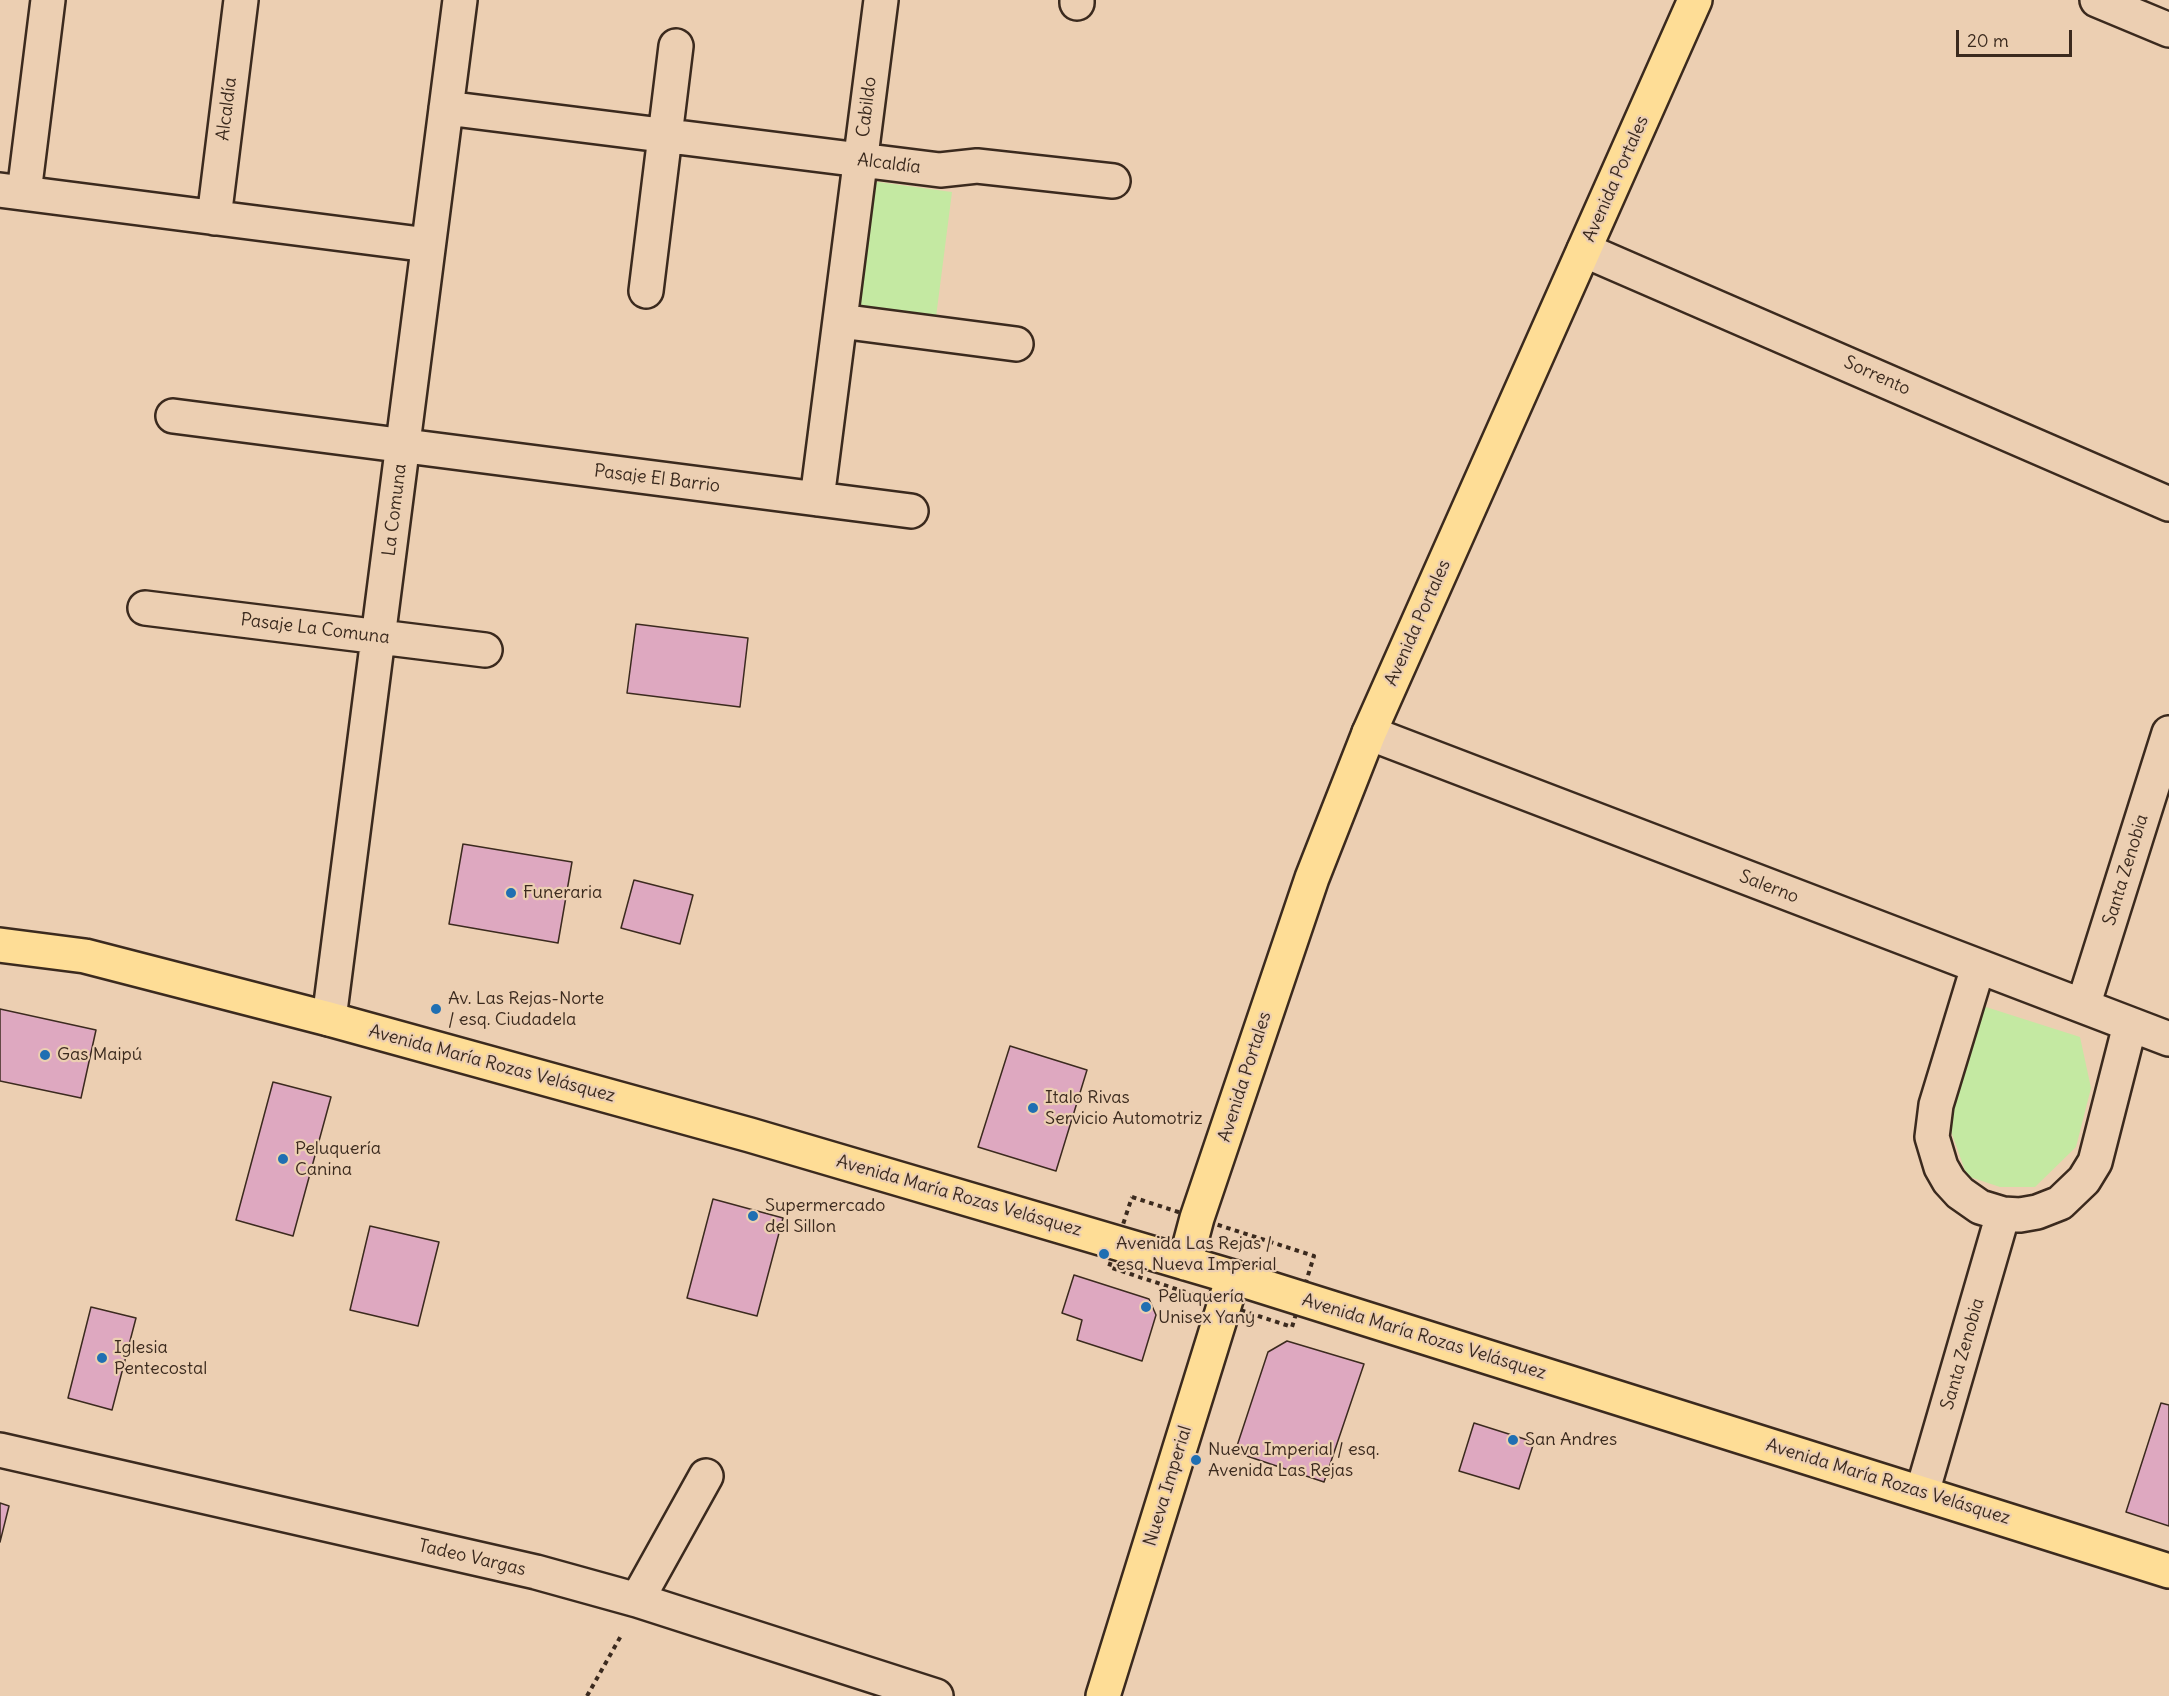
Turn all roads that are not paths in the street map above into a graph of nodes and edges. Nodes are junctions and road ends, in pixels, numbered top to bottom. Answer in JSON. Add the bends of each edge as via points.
{"nodes":[{"id":1,"x":48,"y":0,"type":"edge"},
{"id":2,"x":241,"y":0,"type":"edge"},
{"id":3,"x":460,"y":0,"type":"edge"},
{"id":4,"x":881,"y":0,"type":"edge"},
{"id":5,"x":1695,"y":0,"type":"edge"},
{"id":6,"x":2097,"y":0,"type":"edge"},
{"id":7,"x":2169,"y":30,"type":"edge"},
{"id":8,"x":676,"y":46,"type":"dead end"},
{"id":9,"x":446,"y":108,"type":"junction"},
{"id":10,"x":665,"y":136,"type":"junction"},
{"id":11,"x":860,"y":160,"type":"junction"},
{"id":12,"x":1113,"y":181,"type":"dead end"},
{"id":13,"x":12,"y":192,"type":"edge"},
{"id":14,"x":214,"y":218,"type":"junction"},
{"id":15,"x":428,"y":245,"type":"junction"},
{"id":16,"x":1584,"y":250,"type":"junction"},
{"id":17,"x":646,"y":291,"type":"dead end"},
{"id":18,"x":840,"y":321,"type":"junction"},
{"id":19,"x":1016,"y":344,"type":"dead end"},
{"id":20,"x":173,"y":416,"type":"dead end"},
{"id":21,"x":403,"y":446,"type":"junction"},
{"id":22,"x":817,"y":499,"type":"junction"},
{"id":23,"x":2169,"y":504,"type":"edge"},
{"id":24,"x":911,"y":511,"type":"dead end"},
{"id":25,"x":145,"y":608,"type":"dead end"},
{"id":26,"x":379,"y":636,"type":"junction"},
{"id":27,"x":485,"y":650,"type":"dead end"},
{"id":28,"x":1369,"y":733,"type":"junction"},
{"id":29,"x":2169,"y":733,"type":"edge"},
{"id":30,"x":0,"y":921,"type":"edge"},
{"id":31,"x":0,"y":945,"type":"edge"},
{"id":32,"x":85,"y":956,"type":"junction"},
{"id":33,"x":1978,"y":967,"type":"junction"},
{"id":34,"x":2083,"y":1006,"type":"junction"},
{"id":35,"x":329,"y":1019,"type":"junction"},
{"id":36,"x":2130,"y":1025,"type":"junction"},
{"id":37,"x":2169,"y":1039,"type":"edge"},
{"id":38,"x":2003,"y":1214,"type":"junction"},
{"id":39,"x":1185,"y":1263,"type":"junction"},
{"id":40,"x":1233,"y":1277,"type":"junction"},
{"id":41,"x":0,"y":1450,"type":"edge"},
{"id":42,"x":706,"y":1476,"type":"dead end"},
{"id":43,"x":1922,"y":1493,"type":"junction"},
{"id":44,"x":2169,"y":1571,"type":"edge"},
{"id":45,"x":637,"y":1600,"type":"junction"},
{"id":46,"x":936,"y":1696,"type":"edge"},
{"id":47,"x":1103,"y":1696,"type":"edge"}],
"edges":[{"from":1,"to":13,"type":"street"},
{"from":2,"to":14,"type":"street","name":"Alcaldía"},
{"from":3,"to":9,"type":"street","name":"La Comuna"},
{"from":4,"to":11,"type":"street","name":"Cabildo"},
{"from":5,"to":16,"type":"main road","name":"Avenida Portales"},
{"from":6,"to":7,"type":"street"},
{"from":8,"to":10,"type":"street"},
{"from":9,"to":10,"type":"street","name":"Alcaldía"},
{"from":9,"to":15,"type":"street","name":"La Comuna"},
{"from":10,"to":11,"type":"street","name":"Alcaldía"},
{"from":10,"to":17,"type":"street"},
{"from":11,"to":12,"type":"street","name":"Alcaldía","via":[[940,170],[977,166]]},
{"from":11,"to":18,"type":"street","name":"Cabildo"},
{"from":13,"to":14,"type":"street"},
{"from":14,"to":15,"type":"street"},
{"from":15,"to":21,"type":"street","name":"La Comuna"},
{"from":16,"to":23,"type":"street","name":"Sorrento"},
{"from":16,"to":28,"type":"main road","name":"Avenida Portales"},
{"from":18,"to":19,"type":"street"},
{"from":18,"to":22,"type":"street","name":"Cabildo"},
{"from":20,"to":21,"type":"street"},
{"from":21,"to":22,"type":"street","name":"Pasaje El Barrio"},
{"from":21,"to":26,"type":"street","name":"La Comuna"},
{"from":22,"to":24,"type":"street","name":"Pasaje El Barrio"},
{"from":25,"to":26,"type":"street","name":"Pasaje La Comuna"},
{"from":26,"to":27,"type":"street","name":"Pasaje La Comuna"},
{"from":26,"to":35,"type":"street","name":"La Comuna"},
{"from":28,"to":33,"type":"street","name":"Salerno"},
{"from":28,"to":39,"type":"main road","name":"Avenida Portales","via":[[1308,888]]},
{"from":29,"to":34,"type":"street","name":"Santa Zenobia"},
{"from":30,"to":32,"type":"main road","name":"Avenida María Rozas Velásquez"},
{"from":31,"to":32,"type":"main road","name":"Avenida María Rozas Velásquez"},
{"from":32,"to":35,"type":"main road","name":"Avenida María Rozas Velásquez"},
{"from":33,"to":34,"type":"street","name":"Salerno"},
{"from":33,"to":38,"type":"street","via":[[1936,1106],[1932,1137],[1941,1167],[1960,1193],[1980,1207]]},
{"from":34,"to":36,"type":"street","name":"Salerno"},
{"from":35,"to":39,"type":"main road","name":"Avenida María Rozas Velásquez","via":[[750,1135]]},
{"from":36,"to":37,"type":"street","name":"Salerno"},
{"from":36,"to":38,"type":"street","via":[[2095,1162],[2084,1180],[2070,1196],[2049,1209]]},
{"from":38,"to":43,"type":"street","name":"Santa Zenobia"},
{"from":39,"to":40,"type":"main road","name":"Avenida María Rozas Velásquez"},
{"from":40,"to":43,"type":"main road","name":"Avenida María Rozas Velásquez"},
{"from":40,"to":47,"type":"main road","name":"Nueva Imperial"},
{"from":41,"to":45,"type":"street","name":"Tadeo Vargas","via":[[536,1572]]},
{"from":42,"to":45,"type":"street"},
{"from":43,"to":44,"type":"main road","name":"Avenida María Rozas Velásquez"},
{"from":45,"to":46,"type":"street","name":"Tadeo Vargas"}]}
